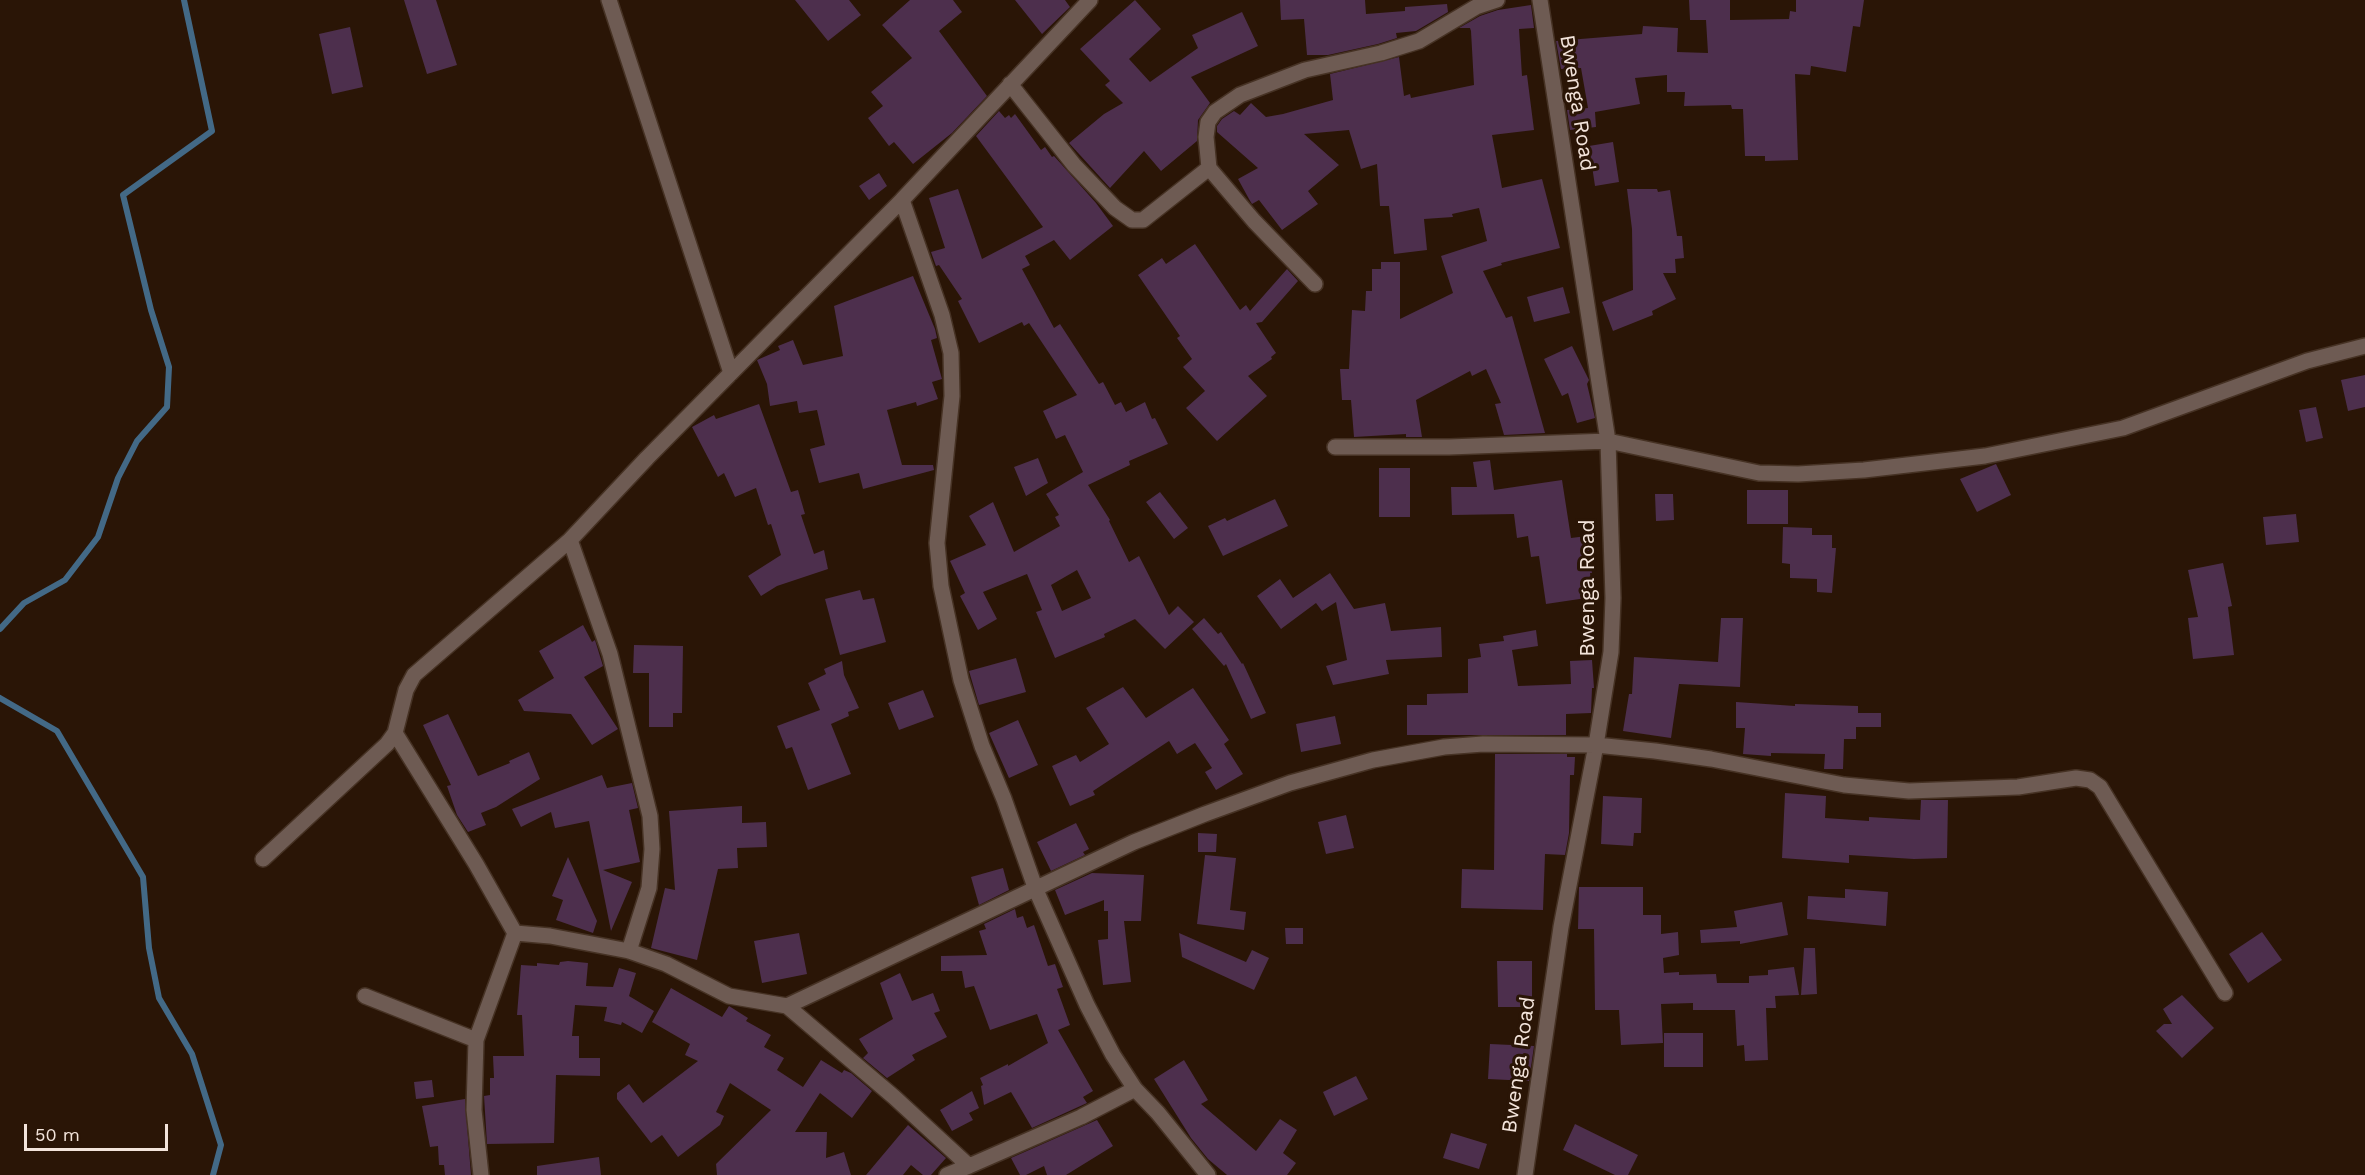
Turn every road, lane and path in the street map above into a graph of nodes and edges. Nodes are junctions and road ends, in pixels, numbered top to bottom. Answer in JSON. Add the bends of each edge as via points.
{"nodes":[{"id":1,"x":609,"y":0,"type":"edge"},
{"id":2,"x":1090,"y":0,"type":"edge"},
{"id":3,"x":1497,"y":0,"type":"edge"},
{"id":4,"x":1540,"y":0,"type":"edge"},
{"id":5,"x":1010,"y":84,"type":"junction"},
{"id":6,"x":1209,"y":168,"type":"junction"},
{"id":7,"x":902,"y":200,"type":"junction"},
{"id":8,"x":1315,"y":284,"type":"dead end"},
{"id":9,"x":2365,"y":346,"type":"edge"},
{"id":10,"x":731,"y":373,"type":"junction"},
{"id":11,"x":1608,"y":441,"type":"junction"},
{"id":12,"x":1335,"y":447,"type":"dead end"},
{"id":13,"x":570,"y":540,"type":"junction"},
{"id":14,"x":395,"y":733,"type":"junction"},
{"id":15,"x":1596,"y":745,"type":"junction"},
{"id":16,"x":263,"y":859,"type":"dead end"},
{"id":17,"x":1036,"y":890,"type":"junction"},
{"id":18,"x":515,"y":933,"type":"junction"},
{"id":19,"x":629,"y":951,"type":"junction"},
{"id":20,"x":2225,"y":993,"type":"dead end"},
{"id":21,"x":365,"y":996,"type":"dead end"},
{"id":22,"x":788,"y":1006,"type":"junction"},
{"id":23,"x":476,"y":1040,"type":"junction"},
{"id":24,"x":1135,"y":1089,"type":"junction"},
{"id":25,"x":958,"y":1172,"type":"edge"},
{"id":26,"x":481,"y":1175,"type":"edge"},
{"id":27,"x":1208,"y":1175,"type":"edge"},
{"id":28,"x":1525,"y":1175,"type":"edge"}],
"edges":[{"from":1,"to":10,"type":"street"},
{"from":2,"to":5,"type":"street"},
{"from":3,"to":6,"type":"street","via":[[1476,7],[1419,41],[1305,70],[1240,95],[1215,112],[1208,122]]},
{"from":4,"to":11,"type":"street","name":"Bwenga Road"},
{"from":5,"to":6,"type":"street","via":[[1074,165],[1132,220],[1143,220]]},
{"from":5,"to":7,"type":"street"},
{"from":6,"to":8,"type":"street"},
{"from":7,"to":10,"type":"street"},
{"from":7,"to":17,"type":"street","via":[[942,315],[951,353],[952,396],[937,543],[941,586],[961,680]]},
{"from":9,"to":11,"type":"street","via":[[2307,361],[2122,428],[1985,456],[1864,470],[1779,474],[1720,466]]},
{"from":10,"to":13,"type":"street"},
{"from":11,"to":12,"type":"street"},
{"from":11,"to":15,"type":"street","name":"Bwenga Road","via":[[1611,652]]},
{"from":13,"to":14,"type":"street","via":[[414,675]]},
{"from":13,"to":19,"type":"street","via":[[610,654],[650,816],[649,888]]},
{"from":14,"to":16,"type":"street"},
{"from":14,"to":18,"type":"street"},
{"from":15,"to":17,"type":"street","via":[[1483,744],[1373,760],[1290,783],[1205,814],[1134,842]]},
{"from":15,"to":20,"type":"street","via":[[1711,759],[1844,785],[1910,791],[2090,780],[2100,787]]},
{"from":15,"to":28,"type":"street","name":"Bwenga Road","via":[[1561,927]]},
{"from":17,"to":22,"type":"street"},
{"from":17,"to":24,"type":"street","via":[[1087,1005]]},
{"from":18,"to":19,"type":"street"},
{"from":18,"to":23,"type":"street"},
{"from":19,"to":22,"type":"street","via":[[666,964],[729,996]]},
{"from":21,"to":23,"type":"street"},
{"from":22,"to":25,"type":"street","via":[[894,1096]]},
{"from":23,"to":26,"type":"street","via":[[474,1110]]},
{"from":24,"to":25,"type":"street"},
{"from":24,"to":27,"type":"street"}]}
